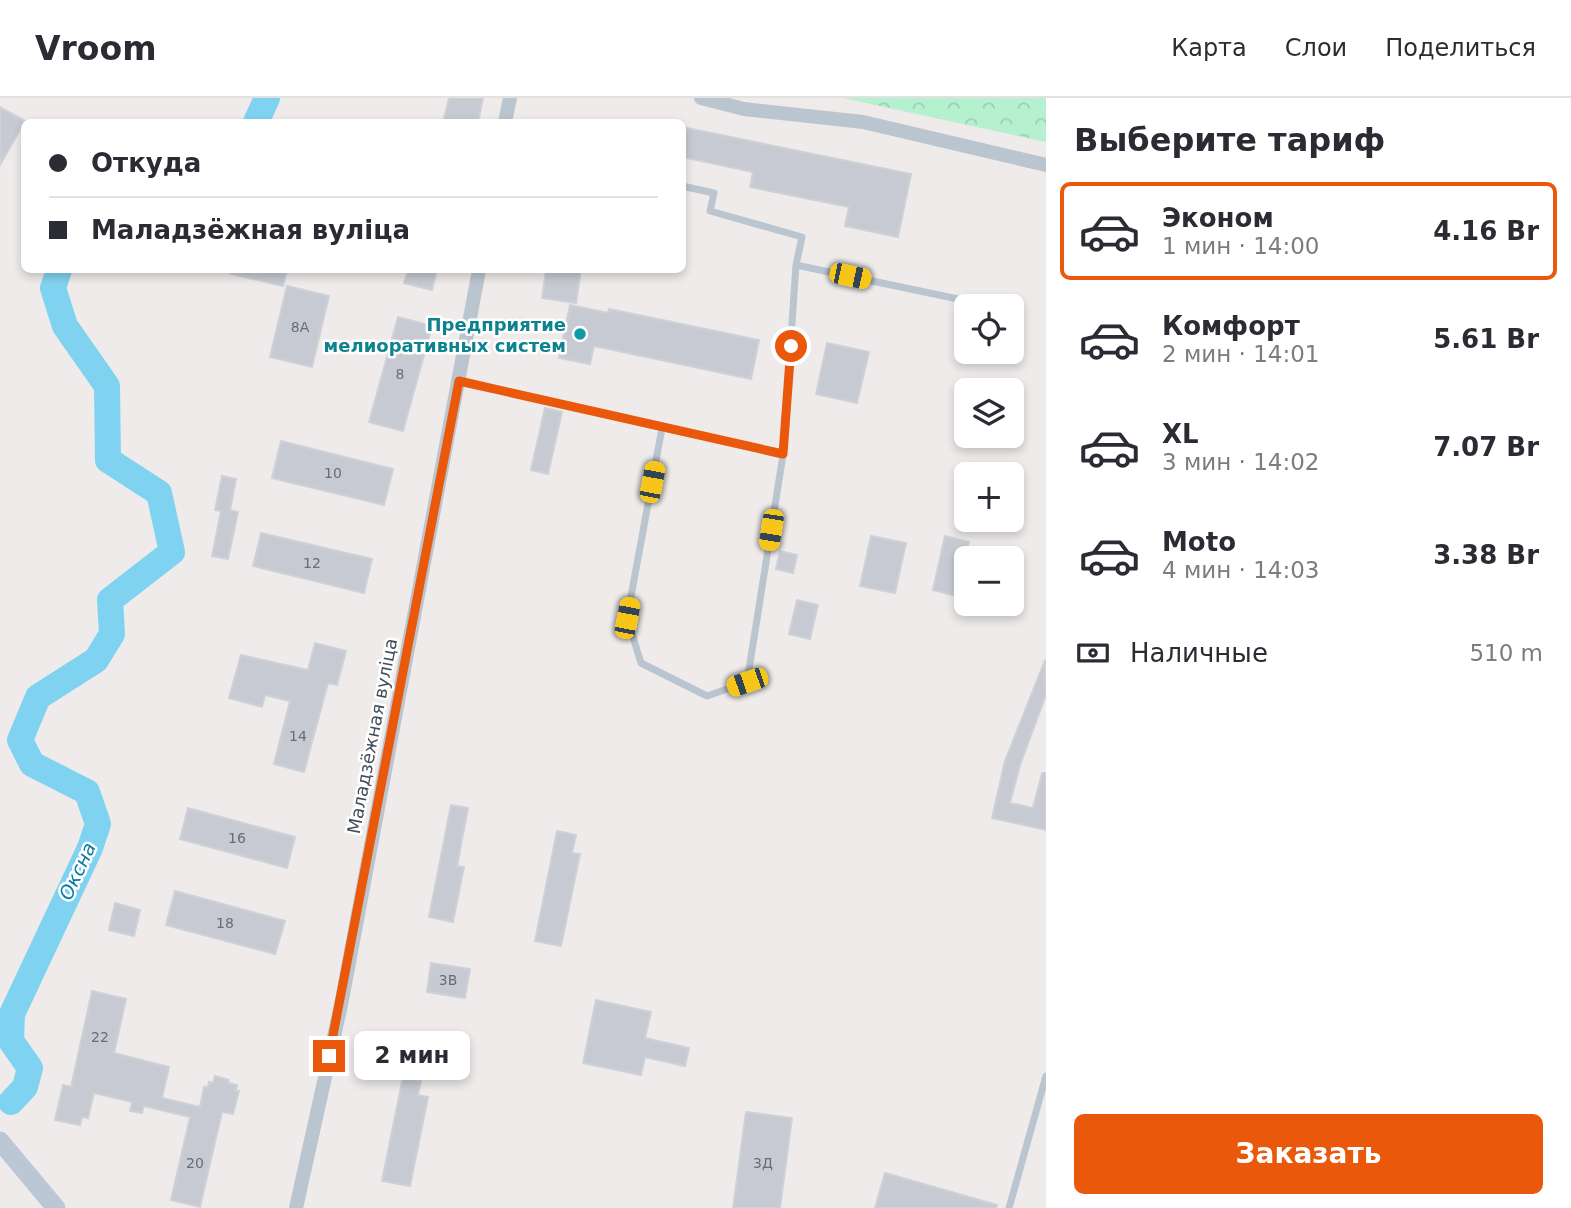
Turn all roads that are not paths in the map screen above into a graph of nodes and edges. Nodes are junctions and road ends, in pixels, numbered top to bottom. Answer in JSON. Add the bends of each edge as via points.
{"nodes":[{"id":1,"x":510,"y":98,"type":"edge"},
{"id":2,"x":701,"y":98,"type":"edge"},
{"id":3,"x":506,"y":119,"type":"edge"},
{"id":4,"x":1046,"y":165,"type":"edge"},
{"id":5,"x":686,"y":187,"type":"edge"},
{"id":6,"x":796,"y":265,"type":"junction"},
{"id":7,"x":478,"y":273,"type":"edge"},
{"id":8,"x":954,"y":298,"type":"edge"},
{"id":9,"x":459,"y":381,"type":"junction"},
{"id":10,"x":662,"y":428,"type":"junction"},
{"id":11,"x":783,"y":454,"type":"junction"},
{"id":12,"x":1046,"y":1076,"type":"edge"},
{"id":13,"x":0,"y":1141,"type":"edge"},
{"id":14,"x":56,"y":1208,"type":"edge"},
{"id":15,"x":296,"y":1208,"type":"edge"},
{"id":16,"x":1009,"y":1208,"type":"edge"}],
"edges":[{"from":1,"to":3,"type":"street"},
{"from":2,"to":4,"type":"street","via":[[744,109],[863,122]]},
{"from":5,"to":6,"type":"lane","via":[[714,193],[710,211],[802,237]]},
{"from":6,"to":8,"type":"lane"},
{"from":6,"to":11,"type":"lane"},
{"from":7,"to":9,"type":"street","name":"Маладзёжная вуліца"},
{"from":9,"to":10,"type":"lane"},
{"from":9,"to":15,"type":"street","name":"Маладзёжная вуліца","via":[[341,1005]]},
{"from":10,"to":11,"type":"lane"},
{"from":10,"to":11,"type":"lane","via":[[627,618],[642,663],[707,696],[747,682]]},
{"from":12,"to":16,"type":"lane"},
{"from":13,"to":14,"type":"main road"}]}
